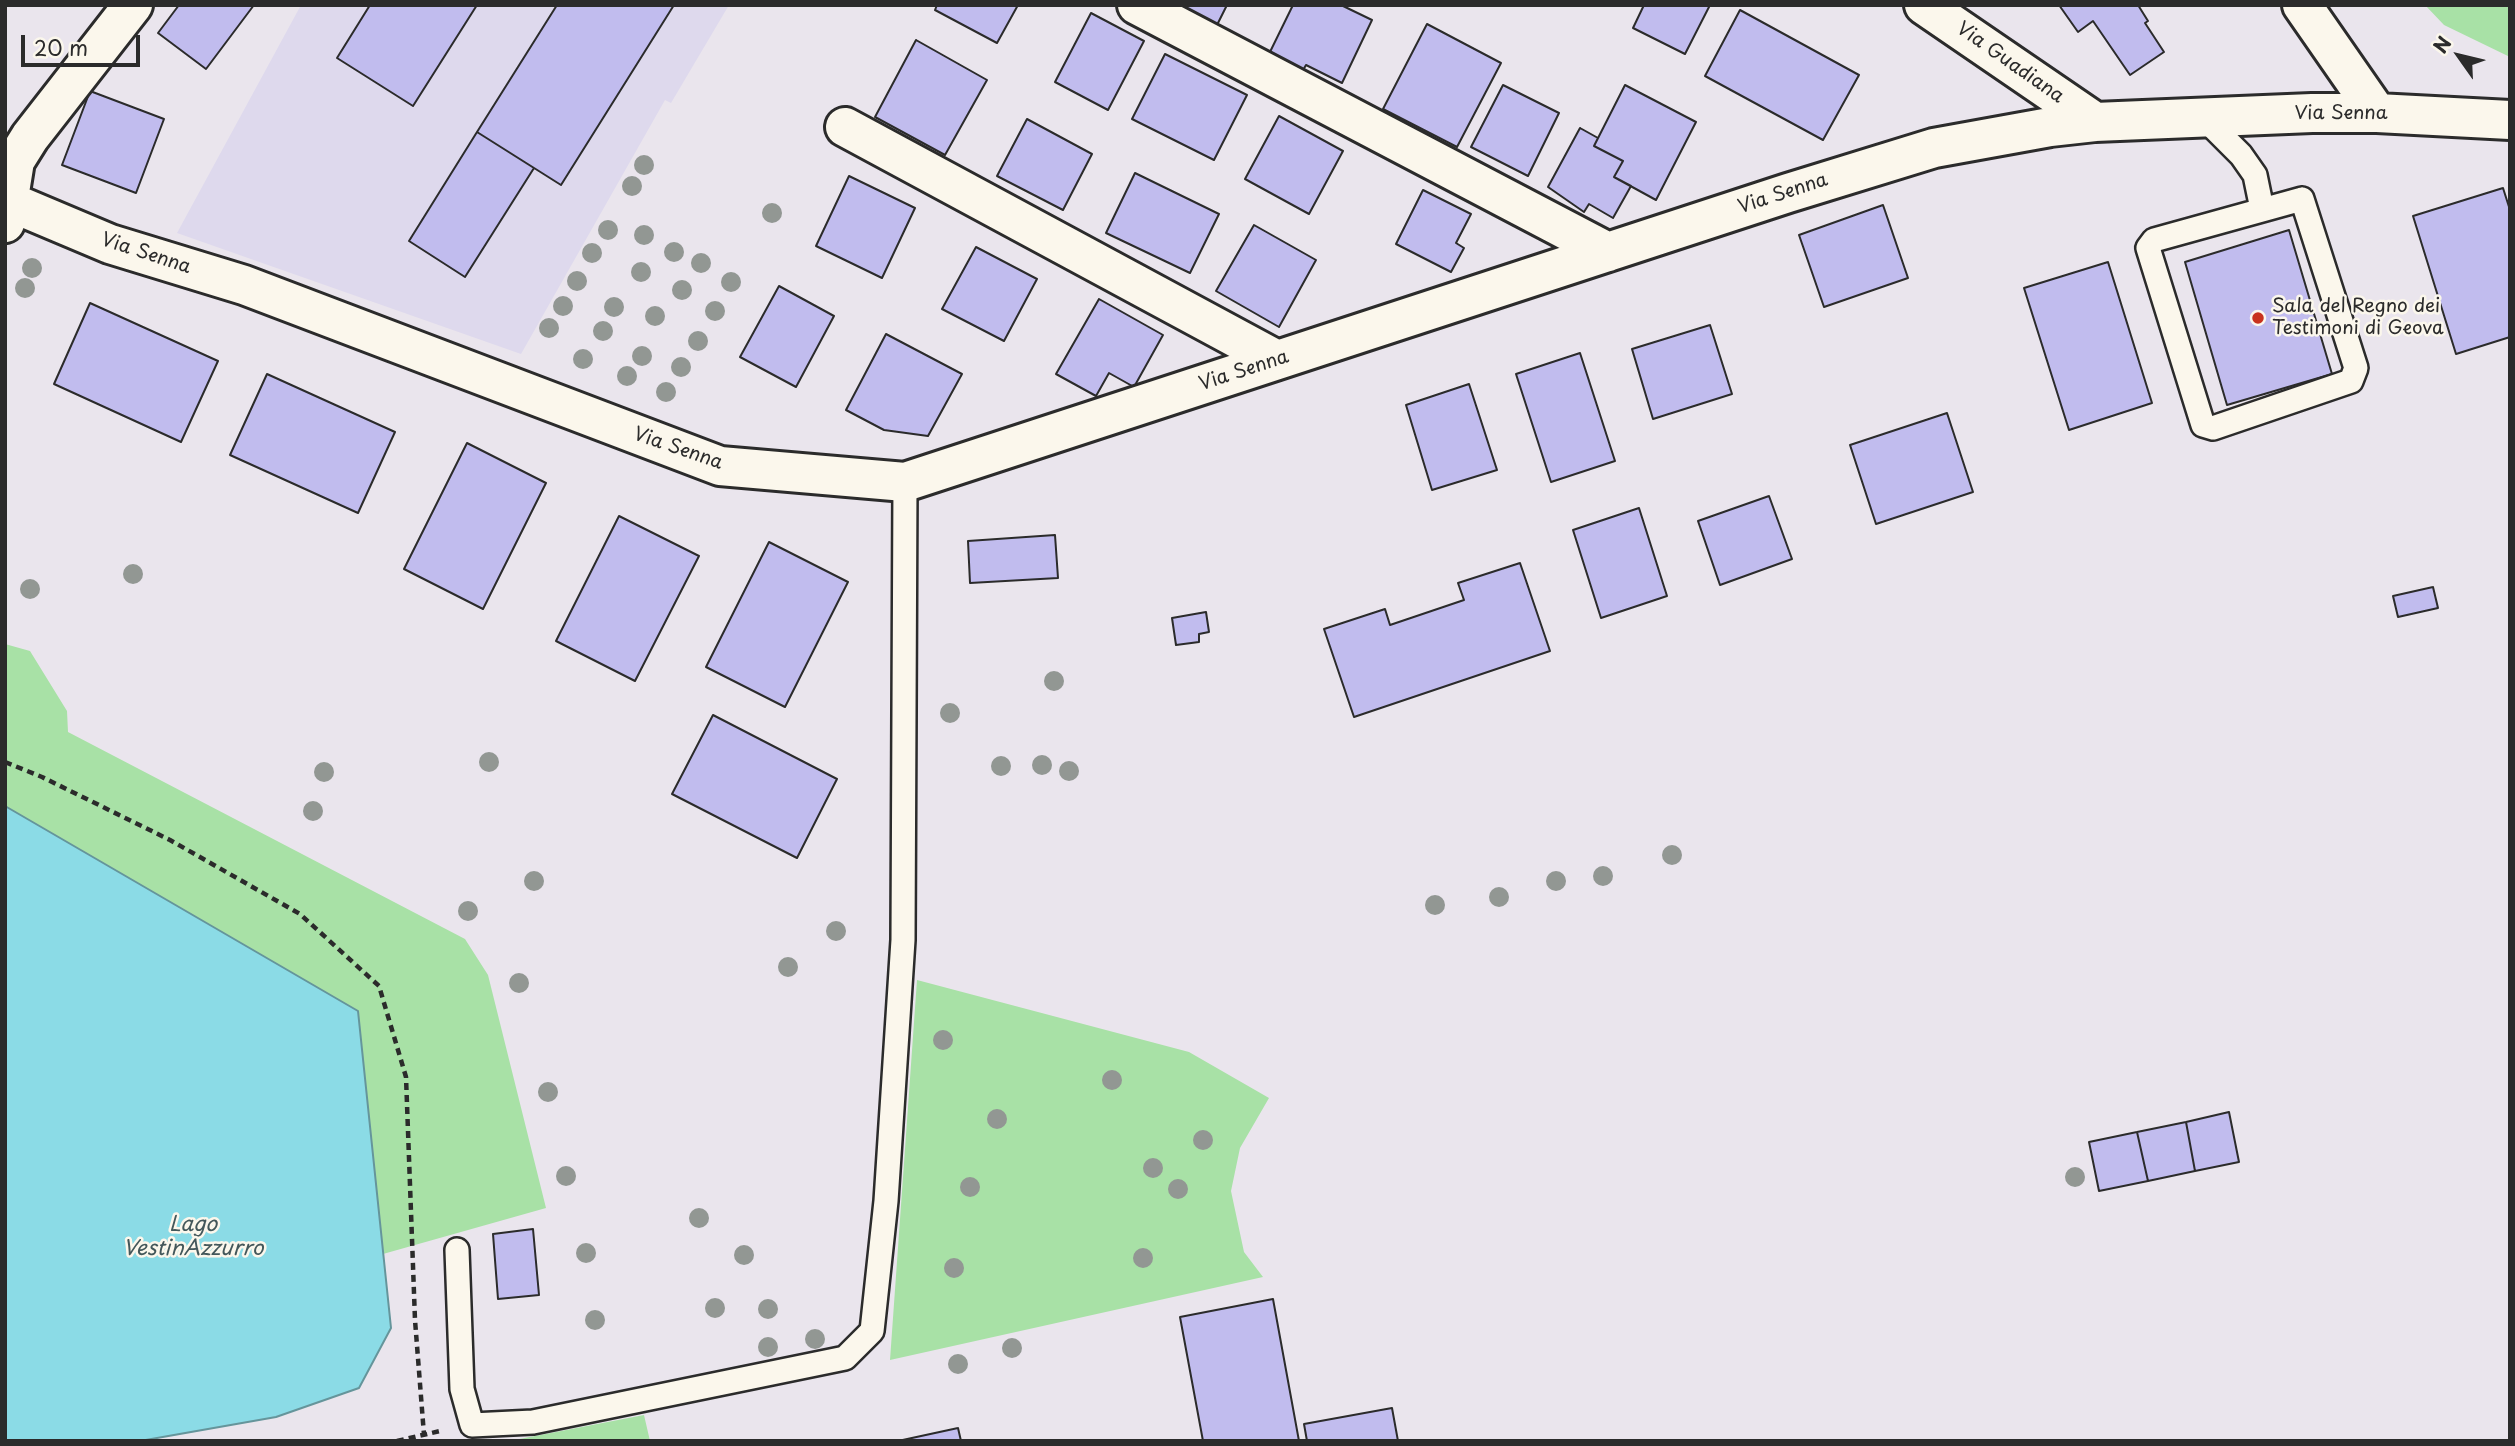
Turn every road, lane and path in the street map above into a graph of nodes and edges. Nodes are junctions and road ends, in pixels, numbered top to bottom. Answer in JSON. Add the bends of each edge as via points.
{"nodes":[{"id":1,"x":132,"y":5,"type":"edge"},
{"id":2,"x":1137,"y":5,"type":"edge"},
{"id":3,"x":1924,"y":5,"type":"edge"},
{"id":4,"x":2302,"y":5,"type":"edge"},
{"id":5,"x":2376,"y":113,"type":"junction"},
{"id":6,"x":2203,"y":117,"type":"junction"},
{"id":7,"x":2510,"y":120,"type":"edge"},
{"id":8,"x":2095,"y":122,"type":"junction"},
{"id":9,"x":845,"y":127,"type":"dead end"},
{"id":10,"x":6,"y":207,"type":"edge"},
{"id":11,"x":2262,"y":209,"type":"junction"},
{"id":12,"x":1608,"y":252,"type":"junction"},
{"id":13,"x":1277,"y":360,"type":"junction"},
{"id":14,"x":905,"y":482,"type":"junction"},
{"id":15,"x":5,"y":762,"type":"edge"},
{"id":16,"x":457,"y":1250,"type":"dead end"},
{"id":17,"x":397,"y":1441,"type":"edge"}],
"edges":[{"from":1,"to":10,"type":"street","via":[[15,161]]},
{"from":2,"to":12,"type":"street"},
{"from":3,"to":8,"type":"street","name":"Via Guadiana"},
{"from":4,"to":5,"type":"street"},
{"from":5,"to":6,"type":"street","name":"Via Senna"},
{"from":5,"to":7,"type":"street","name":"Via Senna"},
{"from":6,"to":8,"type":"street","name":"Via Senna"},
{"from":6,"to":11,"type":"lane","via":[[2255,175]]},
{"from":8,"to":12,"type":"street","name":"Via Senna","via":[[1934,148]]},
{"from":9,"to":13,"type":"street"},
{"from":10,"to":14,"type":"street","name":"Via Senna","via":[[269,294],[720,466]]},
{"from":11,"to":11,"type":"lane","via":[[2302,199],[2356,368],[2351,381],[2213,428],[2203,425],[2148,248],[2154,240]]},
{"from":12,"to":13,"type":"street","name":"Via Senna"},
{"from":13,"to":14,"type":"street","name":"Via Senna"},
{"from":14,"to":16,"type":"lane","via":[[903,940],[886,1201],[872,1331],[845,1358],[533,1422],[472,1424],[462,1389]]},
{"from":15,"to":17,"type":"path","via":[[170,840],[300,914],[379,986],[406,1077],[424,1435]]}]}
